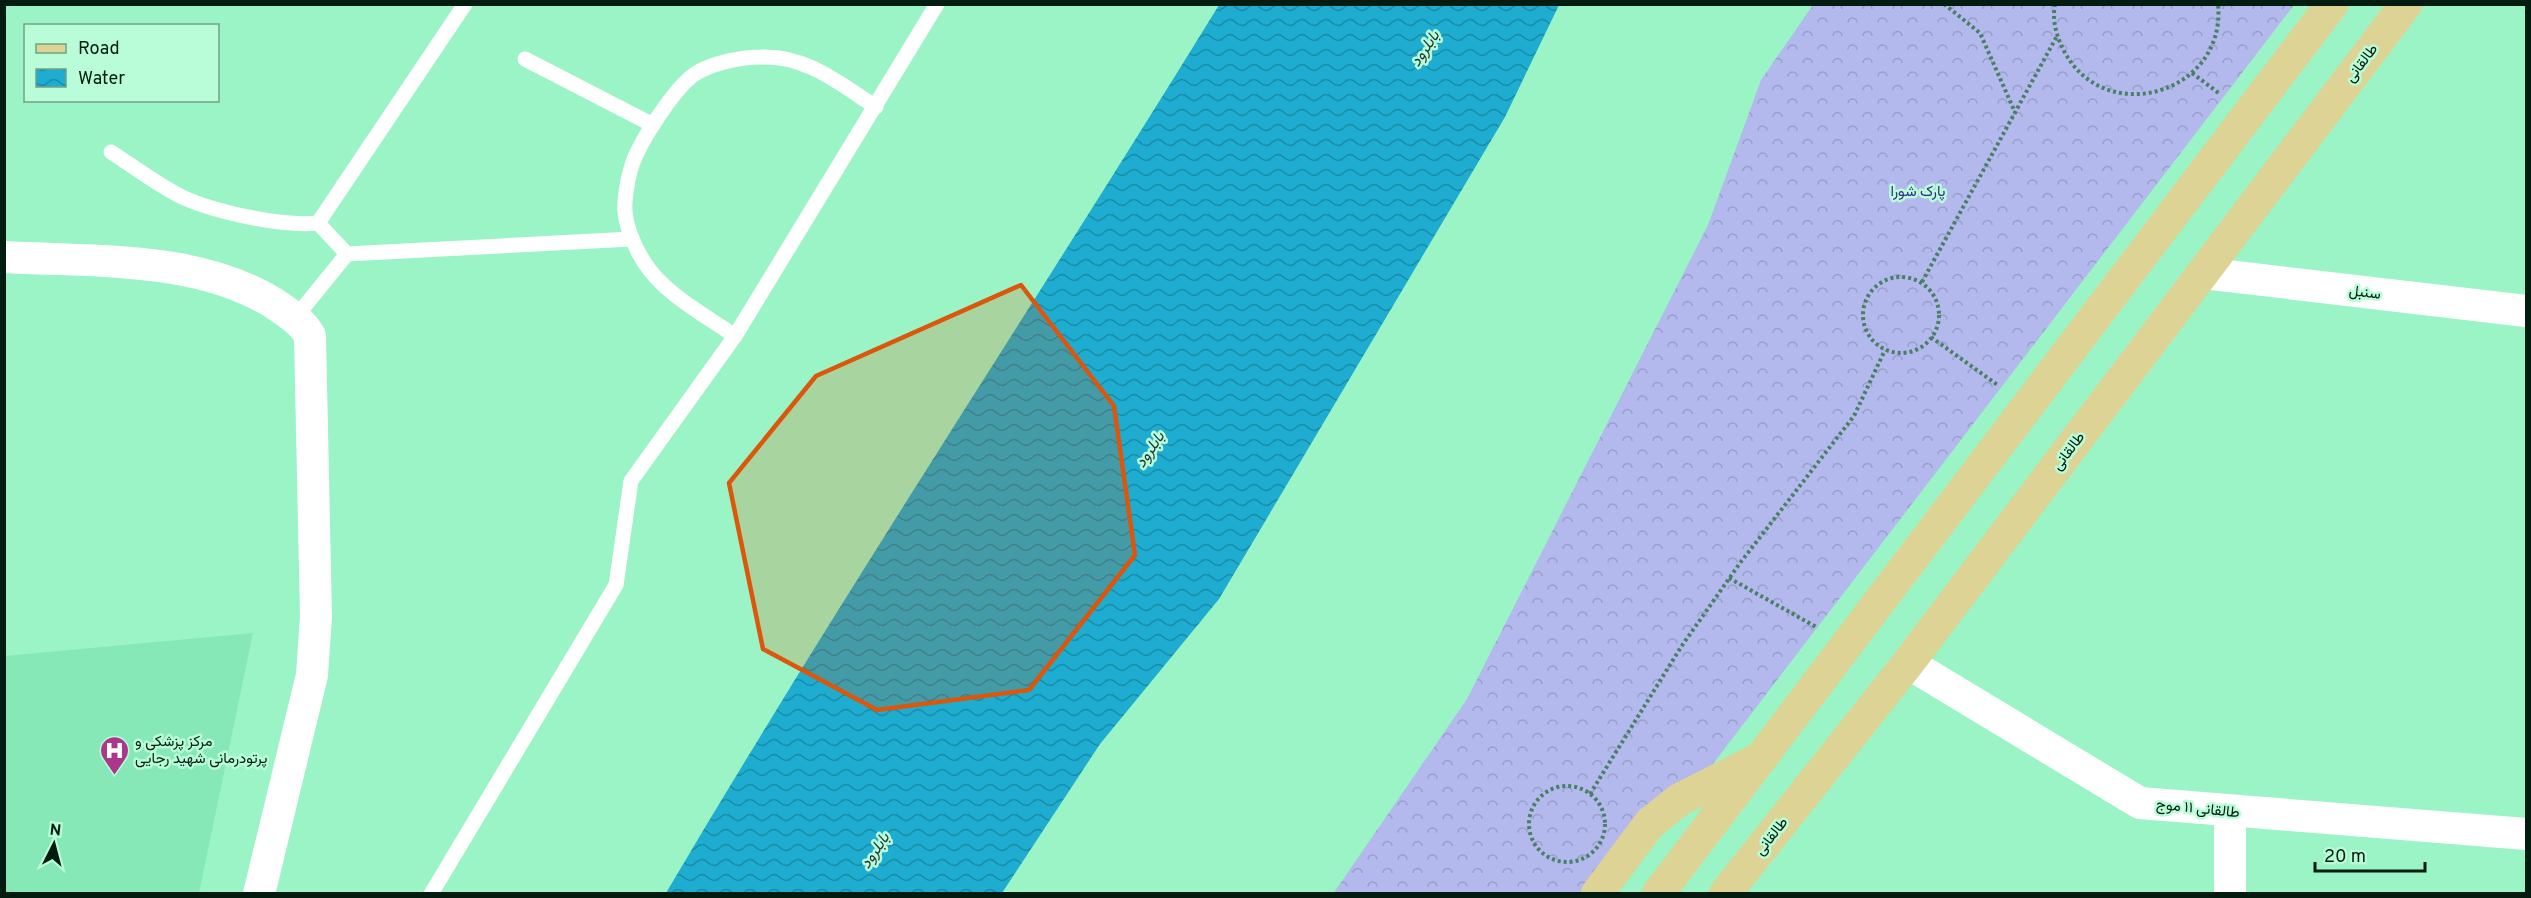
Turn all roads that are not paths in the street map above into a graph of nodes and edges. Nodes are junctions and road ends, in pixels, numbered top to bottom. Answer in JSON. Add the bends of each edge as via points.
{"nodes":[{"id":1,"x":465,"y":4,"type":"edge"},
{"id":2,"x":937,"y":4,"type":"edge"},
{"id":3,"x":2332,"y":4,"type":"edge"},
{"id":4,"x":2406,"y":4,"type":"edge"},
{"id":5,"x":525,"y":59,"type":"dead end"},
{"id":6,"x":876,"y":107,"type":"junction"},
{"id":7,"x":653,"y":125,"type":"junction"},
{"id":8,"x":111,"y":152,"type":"dead end"},
{"id":9,"x":318,"y":223,"type":"junction"},
{"id":10,"x":632,"y":239,"type":"junction"},
{"id":11,"x":347,"y":254,"type":"junction"},
{"id":12,"x":4,"y":256,"type":"edge"},
{"id":13,"x":2203,"y":273,"type":"junction"},
{"id":14,"x":2526,"y":311,"type":"edge"},
{"id":15,"x":295,"y":318,"type":"junction"},
{"id":16,"x":735,"y":336,"type":"junction"},
{"id":17,"x":1908,"y":663,"type":"junction"},
{"id":18,"x":1762,"y":757,"type":"junction"},
{"id":19,"x":2230,"y":812,"type":"junction"},
{"id":20,"x":2526,"y":834,"type":"edge"},
{"id":21,"x":1598,"y":892,"type":"edge"},
{"id":22,"x":259,"y":894,"type":"edge"},
{"id":23,"x":430,"y":894,"type":"edge"},
{"id":24,"x":1658,"y":894,"type":"edge"},
{"id":25,"x":1725,"y":894,"type":"edge"},
{"id":26,"x":2230,"y":894,"type":"edge"}],
"edges":[{"from":1,"to":9,"type":"lane"},
{"from":2,"to":6,"type":"lane"},
{"from":3,"to":18,"type":"main road"},
{"from":4,"to":13,"type":"main road","name":"طالقانی"},
{"from":5,"to":7,"type":"lane"},
{"from":6,"to":7,"type":"lane","via":[[816,68],[762,57],[698,71]]},
{"from":6,"to":16,"type":"lane"},
{"from":7,"to":10,"type":"lane","via":[[633,162],[624,204]]},
{"from":8,"to":9,"type":"lane","via":[[183,197],[239,214],[299,225]]},
{"from":9,"to":11,"type":"lane"},
{"from":10,"to":11,"type":"lane"},
{"from":10,"to":16,"type":"lane","via":[[644,263],[665,285]]},
{"from":11,"to":15,"type":"lane"},
{"from":12,"to":15,"type":"street","via":[[178,267],[212,275],[262,295]]},
{"from":13,"to":14,"type":"street","name":"سنبل"},
{"from":13,"to":17,"type":"main road","name":"طالقانی"},
{"from":15,"to":22,"type":"street","via":[[305,326],[312,352],[314,655]]},
{"from":16,"to":23,"type":"lane","via":[[631,481],[616,585]]},
{"from":17,"to":19,"type":"street","name":"طالقانی ۱۱ موج","via":[[2140,803]]},
{"from":17,"to":25,"type":"main road","name":"طالقانی"},
{"from":18,"to":21,"type":"main road","via":[[1679,800],[1650,823]]},
{"from":18,"to":24,"type":"main road"},
{"from":19,"to":20,"type":"street","name":"طالقانی ۱۱ موج"},
{"from":19,"to":26,"type":"street"}]}
